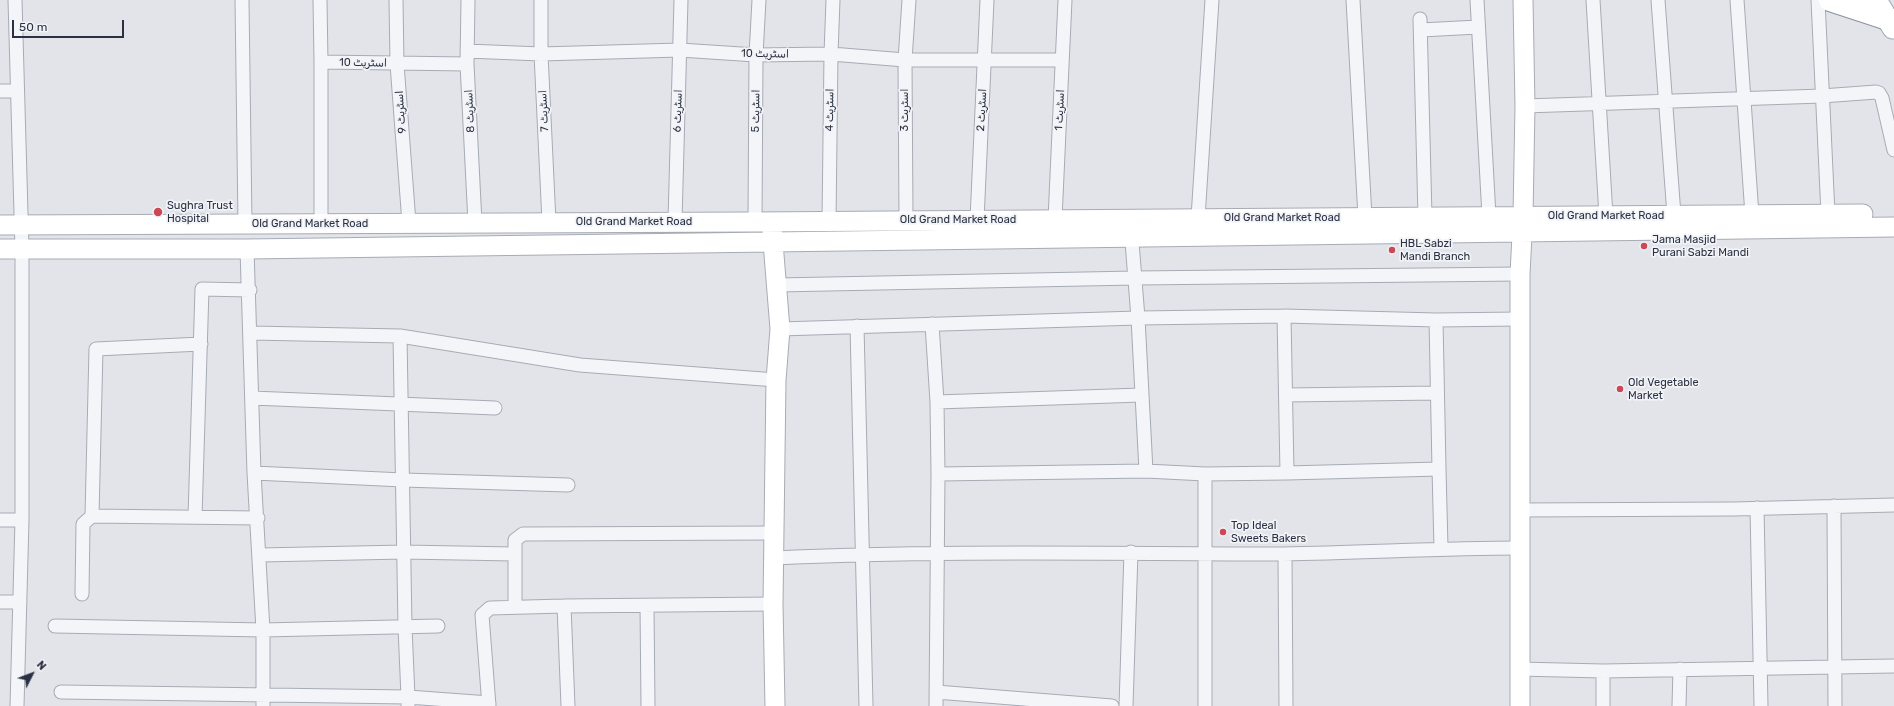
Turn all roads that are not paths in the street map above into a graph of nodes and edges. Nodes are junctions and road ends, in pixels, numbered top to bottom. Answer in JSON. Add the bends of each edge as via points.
{"nodes":[{"id":1,"x":15,"y":0,"type":"edge"},
{"id":2,"x":242,"y":0,"type":"edge"},
{"id":3,"x":320,"y":0,"type":"edge"},
{"id":4,"x":396,"y":0,"type":"edge"},
{"id":5,"x":468,"y":0,"type":"edge"},
{"id":6,"x":541,"y":0,"type":"edge"},
{"id":7,"x":682,"y":0,"type":"edge"},
{"id":8,"x":759,"y":0,"type":"edge"},
{"id":9,"x":833,"y":0,"type":"edge"},
{"id":10,"x":909,"y":0,"type":"edge"},
{"id":11,"x":987,"y":0,"type":"edge"},
{"id":12,"x":1065,"y":0,"type":"edge"},
{"id":13,"x":1212,"y":0,"type":"edge"},
{"id":14,"x":1353,"y":0,"type":"edge"},
{"id":15,"x":1477,"y":0,"type":"edge"},
{"id":16,"x":1523,"y":0,"type":"edge"},
{"id":17,"x":1594,"y":0,"type":"edge"},
{"id":18,"x":1658,"y":0,"type":"edge"},
{"id":19,"x":1737,"y":0,"type":"edge"},
{"id":20,"x":1818,"y":0,"type":"edge"},
{"id":21,"x":1830,"y":0,"type":"edge"},
{"id":22,"x":1888,"y":17,"type":"edge"},
{"id":23,"x":1478,"y":27,"type":"junction"},
{"id":24,"x":680,"y":50,"type":"junction"},
{"id":25,"x":541,"y":54,"type":"junction"},
{"id":26,"x":831,"y":54,"type":"junction"},
{"id":27,"x":756,"y":55,"type":"junction"},
{"id":28,"x":467,"y":58,"type":"junction"},
{"id":29,"x":905,"y":60,"type":"junction"},
{"id":30,"x":1062,"y":60,"type":"junction"},
{"id":31,"x":984,"y":61,"type":"junction"},
{"id":32,"x":321,"y":62,"type":"junction"},
{"id":33,"x":397,"y":64,"type":"junction"},
{"id":34,"x":0,"y":91,"type":"edge"},
{"id":35,"x":17,"y":91,"type":"junction"},
{"id":36,"x":1822,"y":96,"type":"junction"},
{"id":37,"x":1744,"y":98,"type":"junction"},
{"id":38,"x":1665,"y":101,"type":"junction"},
{"id":39,"x":1599,"y":104,"type":"junction"},
{"id":40,"x":1525,"y":106,"type":"junction"},
{"id":41,"x":1894,"y":150,"type":"edge"},
{"id":42,"x":1828,"y":214,"type":"junction"},
{"id":43,"x":1894,"y":214,"type":"edge"},
{"id":44,"x":1674,"y":215,"type":"junction"},
{"id":45,"x":1752,"y":215,"type":"junction"},
{"id":46,"x":1489,"y":216,"type":"junction"},
{"id":47,"x":1606,"y":216,"type":"junction"},
{"id":48,"x":1365,"y":217,"type":"junction"},
{"id":49,"x":1425,"y":217,"type":"junction"},
{"id":50,"x":1198,"y":218,"type":"junction"},
{"id":51,"x":1055,"y":219,"type":"junction"},
{"id":52,"x":906,"y":220,"type":"junction"},
{"id":53,"x":977,"y":220,"type":"junction"},
{"id":54,"x":675,"y":221,"type":"junction"},
{"id":55,"x":829,"y":221,"type":"junction"},
{"id":56,"x":549,"y":222,"type":"junction"},
{"id":57,"x":763,"y":222,"type":"junction"},
{"id":58,"x":409,"y":223,"type":"junction"},
{"id":59,"x":475,"y":223,"type":"junction"},
{"id":60,"x":245,"y":224,"type":"junction"},
{"id":61,"x":321,"y":224,"type":"junction"},
{"id":62,"x":1522,"y":224,"type":"junction"},
{"id":63,"x":0,"y":225,"type":"edge"},
{"id":64,"x":21,"y":225,"type":"junction"},
{"id":65,"x":1894,"y":227,"type":"edge"},
{"id":66,"x":1131,"y":228,"type":"junction"},
{"id":67,"x":772,"y":242,"type":"junction"},
{"id":68,"x":0,"y":249,"type":"edge"},
{"id":69,"x":22,"y":249,"type":"junction"},
{"id":70,"x":247,"y":249,"type":"junction"},
{"id":71,"x":1520,"y":274,"type":"junction"},
{"id":72,"x":1136,"y":278,"type":"junction"},
{"id":73,"x":777,"y":285,"type":"junction"},
{"id":74,"x":250,"y":290,"type":"junction"},
{"id":75,"x":1284,"y":316,"type":"junction"},
{"id":76,"x":1138,"y":318,"type":"junction"},
{"id":77,"x":1520,"y":319,"type":"junction"},
{"id":78,"x":1436,"y":320,"type":"junction"},
{"id":79,"x":932,"y":324,"type":"junction"},
{"id":80,"x":857,"y":326,"type":"junction"},
{"id":81,"x":780,"y":329,"type":"junction"},
{"id":82,"x":251,"y":333,"type":"junction"},
{"id":83,"x":400,"y":336,"type":"junction"},
{"id":84,"x":201,"y":344,"type":"junction"},
{"id":85,"x":776,"y":380,"type":"junction"},
{"id":86,"x":1437,"y":393,"type":"junction"},
{"id":87,"x":1142,"y":395,"type":"junction"},
{"id":88,"x":1286,"y":395,"type":"junction"},
{"id":89,"x":252,"y":398,"type":"junction"},
{"id":90,"x":937,"y":402,"type":"junction"},
{"id":91,"x":401,"y":404,"type":"junction"},
{"id":92,"x":495,"y":408,"type":"dead end"},
{"id":93,"x":1439,"y":469,"type":"junction"},
{"id":94,"x":1146,"y":471,"type":"junction"},
{"id":95,"x":254,"y":473,"type":"junction"},
{"id":96,"x":1287,"y":473,"type":"junction"},
{"id":97,"x":938,"y":474,"type":"junction"},
{"id":98,"x":1206,"y":474,"type":"junction"},
{"id":99,"x":403,"y":480,"type":"junction"},
{"id":100,"x":568,"y":485,"type":"dead end"},
{"id":101,"x":1894,"y":505,"type":"edge"},
{"id":102,"x":1834,"y":506,"type":"junction"},
{"id":103,"x":1757,"y":508,"type":"junction"},
{"id":104,"x":1519,"y":510,"type":"junction"},
{"id":105,"x":92,"y":516,"type":"junction"},
{"id":106,"x":196,"y":517,"type":"junction"},
{"id":107,"x":258,"y":518,"type":"junction"},
{"id":108,"x":0,"y":520,"type":"edge"},
{"id":109,"x":22,"y":520,"type":"junction"},
{"id":110,"x":774,"y":533,"type":"junction"},
{"id":111,"x":1441,"y":548,"type":"junction"},
{"id":112,"x":1519,"y":548,"type":"junction"},
{"id":113,"x":404,"y":552,"type":"junction"},
{"id":114,"x":1131,"y":552,"type":"junction"},
{"id":115,"x":1204,"y":553,"type":"junction"},
{"id":116,"x":514,"y":554,"type":"junction"},
{"id":117,"x":863,"y":554,"type":"junction"},
{"id":118,"x":936,"y":554,"type":"junction"},
{"id":119,"x":1285,"y":554,"type":"junction"},
{"id":120,"x":260,"y":555,"type":"junction"},
{"id":121,"x":774,"y":558,"type":"junction"},
{"id":122,"x":82,"y":594,"type":"dead end"},
{"id":123,"x":0,"y":602,"type":"edge"},
{"id":124,"x":20,"y":602,"type":"junction"},
{"id":125,"x":773,"y":604,"type":"junction"},
{"id":126,"x":564,"y":606,"type":"junction"},
{"id":127,"x":647,"y":606,"type":"junction"},
{"id":128,"x":515,"y":607,"type":"junction"},
{"id":129,"x":56,"y":626,"type":"dead end"},
{"id":130,"x":405,"y":626,"type":"junction"},
{"id":131,"x":438,"y":626,"type":"dead end"},
{"id":132,"x":264,"y":630,"type":"junction"},
{"id":133,"x":1835,"y":666,"type":"junction"},
{"id":134,"x":1894,"y":666,"type":"edge"},
{"id":135,"x":1761,"y":668,"type":"junction"},
{"id":136,"x":1519,"y":669,"type":"junction"},
{"id":137,"x":1680,"y":670,"type":"junction"},
{"id":138,"x":1603,"y":671,"type":"junction"},
{"id":139,"x":60,"y":692,"type":"dead end"},
{"id":140,"x":936,"y":692,"type":"junction"},
{"id":141,"x":263,"y":701,"type":"edge"},
{"id":142,"x":408,"y":702,"type":"edge"},
{"id":143,"x":489,"y":705,"type":"edge"},
{"id":144,"x":17,"y":706,"type":"edge"},
{"id":145,"x":568,"y":706,"type":"edge"},
{"id":146,"x":648,"y":706,"type":"edge"},
{"id":147,"x":775,"y":706,"type":"edge"},
{"id":148,"x":866,"y":706,"type":"edge"},
{"id":149,"x":936,"y":706,"type":"edge"},
{"id":150,"x":1112,"y":706,"type":"edge"},
{"id":151,"x":1126,"y":706,"type":"edge"},
{"id":152,"x":1205,"y":706,"type":"edge"},
{"id":153,"x":1286,"y":706,"type":"edge"},
{"id":154,"x":1520,"y":706,"type":"edge"},
{"id":155,"x":1603,"y":706,"type":"edge"},
{"id":156,"x":1679,"y":706,"type":"edge"},
{"id":157,"x":1761,"y":706,"type":"edge"},
{"id":158,"x":1835,"y":706,"type":"edge"}],
"edges":[{"from":1,"to":35,"type":"street"},
{"from":2,"to":60,"type":"street"},
{"from":3,"to":32,"type":"street"},
{"from":4,"to":33,"type":"street","name":"اسٹریٹ 9"},
{"from":5,"to":28,"type":"street","name":"اسٹریٹ 8"},
{"from":6,"to":25,"type":"street","name":"اسٹریٹ 7"},
{"from":7,"to":24,"type":"street","name":"اسٹریٹ 6"},
{"from":8,"to":27,"type":"street","name":"اسٹریٹ 5"},
{"from":9,"to":26,"type":"street","name":"اسٹریٹ 4"},
{"from":10,"to":29,"type":"street","name":"اسٹریٹ 3"},
{"from":11,"to":31,"type":"street","name":"اسٹریٹ 2"},
{"from":12,"to":30,"type":"street","name":"اسٹریٹ 1"},
{"from":13,"to":50,"type":"street"},
{"from":14,"to":48,"type":"street"},
{"from":15,"to":23,"type":"street"},
{"from":16,"to":40,"type":"street"},
{"from":17,"to":39,"type":"street"},
{"from":18,"to":38,"type":"street"},
{"from":19,"to":37,"type":"street"},
{"from":20,"to":36,"type":"street"},
{"from":21,"to":22,"type":"highway"},
{"from":23,"to":46,"type":"street"},
{"from":23,"to":49,"type":"street","via":[[1421,25]]},
{"from":24,"to":25,"type":"street","name":"اسٹریٹ 10"},
{"from":24,"to":27,"type":"street","name":"اسٹریٹ 10"},
{"from":24,"to":54,"type":"street","name":"اسٹریٹ 6"},
{"from":25,"to":28,"type":"street","name":"اسٹریٹ 10"},
{"from":25,"to":56,"type":"street","name":"اسٹریٹ 7"},
{"from":26,"to":27,"type":"street","name":"اسٹریٹ 10"},
{"from":26,"to":29,"type":"street","name":"اسٹریٹ 10"},
{"from":26,"to":55,"type":"street","name":"اسٹریٹ 4"},
{"from":27,"to":57,"type":"street","name":"اسٹریٹ 5"},
{"from":28,"to":33,"type":"street","name":"اسٹریٹ 10"},
{"from":28,"to":59,"type":"street","name":"اسٹریٹ 8"},
{"from":29,"to":31,"type":"street","name":"اسٹریٹ 10"},
{"from":29,"to":52,"type":"street","name":"اسٹریٹ 3"},
{"from":30,"to":31,"type":"street","name":"اسٹریٹ 10"},
{"from":30,"to":51,"type":"street","name":"اسٹریٹ 1"},
{"from":31,"to":53,"type":"street","name":"اسٹریٹ 2"},
{"from":32,"to":33,"type":"street","name":"اسٹریٹ 10"},
{"from":32,"to":61,"type":"street"},
{"from":33,"to":58,"type":"street","name":"اسٹریٹ 9"},
{"from":34,"to":35,"type":"street"},
{"from":35,"to":64,"type":"street"},
{"from":36,"to":37,"type":"street"},
{"from":36,"to":41,"type":"street","via":[[1879,93]]},
{"from":36,"to":42,"type":"street"},
{"from":37,"to":38,"type":"street"},
{"from":37,"to":45,"type":"street"},
{"from":38,"to":39,"type":"street"},
{"from":38,"to":44,"type":"street"},
{"from":39,"to":40,"type":"street"},
{"from":39,"to":47,"type":"street"},
{"from":40,"to":62,"type":"street"},
{"from":42,"to":43,"type":"street","name":"Old Grand Market Road"},
{"from":42,"to":45,"type":"street","name":"Old Grand Market Road"},
{"from":44,"to":45,"type":"street","name":"Old Grand Market Road"},
{"from":44,"to":47,"type":"street","name":"Old Grand Market Road"},
{"from":46,"to":49,"type":"street","name":"Old Grand Market Road"},
{"from":46,"to":62,"type":"street","name":"Old Grand Market Road"},
{"from":47,"to":62,"type":"street","name":"Old Grand Market Road"},
{"from":48,"to":49,"type":"street","name":"Old Grand Market Road"},
{"from":48,"to":50,"type":"street","name":"Old Grand Market Road"},
{"from":50,"to":66,"type":"street","name":"Old Grand Market Road"},
{"from":51,"to":53,"type":"street","name":"Old Grand Market Road"},
{"from":51,"to":66,"type":"street","name":"Old Grand Market Road"},
{"from":52,"to":53,"type":"street","name":"Old Grand Market Road"},
{"from":52,"to":55,"type":"street","name":"Old Grand Market Road"},
{"from":54,"to":56,"type":"street","name":"Old Grand Market Road"},
{"from":54,"to":57,"type":"street","name":"Old Grand Market Road"},
{"from":55,"to":57,"type":"street","name":"Old Grand Market Road"},
{"from":56,"to":59,"type":"street","name":"Old Grand Market Road"},
{"from":57,"to":67,"type":"street"},
{"from":58,"to":59,"type":"street","name":"Old Grand Market Road"},
{"from":58,"to":61,"type":"street","name":"Old Grand Market Road"},
{"from":60,"to":61,"type":"street","name":"Old Grand Market Road"},
{"from":60,"to":64,"type":"street","name":"Old Grand Market Road"},
{"from":62,"to":65,"type":"street","name":"Old Grand Market Road"},
{"from":62,"to":66,"type":"street","name":"Old Grand Market Road"},
{"from":62,"to":71,"type":"street"},
{"from":63,"to":64,"type":"street","name":"Old Grand Market Road"},
{"from":64,"to":69,"type":"street"},
{"from":66,"to":67,"type":"street","name":"Old Grand Market Road"},
{"from":66,"to":72,"type":"street"},
{"from":67,"to":70,"type":"street","name":"Old Grand Market Road"},
{"from":67,"to":73,"type":"street"},
{"from":68,"to":69,"type":"street","name":"Old Grand Market Road"},
{"from":69,"to":70,"type":"street","name":"Old Grand Market Road"},
{"from":69,"to":109,"type":"street"},
{"from":70,"to":74,"type":"street"},
{"from":71,"to":72,"type":"street"},
{"from":71,"to":77,"type":"street"},
{"from":72,"to":73,"type":"street"},
{"from":72,"to":76,"type":"street"},
{"from":73,"to":81,"type":"street"},
{"from":74,"to":82,"type":"street"},
{"from":74,"to":84,"type":"street","via":[[202,289]]},
{"from":75,"to":76,"type":"street"},
{"from":75,"to":78,"type":"street"},
{"from":75,"to":88,"type":"street"},
{"from":76,"to":79,"type":"street"},
{"from":76,"to":87,"type":"street"},
{"from":77,"to":78,"type":"street"},
{"from":77,"to":104,"type":"street"},
{"from":78,"to":86,"type":"street"},
{"from":79,"to":80,"type":"street"},
{"from":79,"to":90,"type":"street"},
{"from":80,"to":81,"type":"street"},
{"from":80,"to":117,"type":"street"},
{"from":81,"to":85,"type":"street"},
{"from":82,"to":83,"type":"street"},
{"from":82,"to":89,"type":"street"},
{"from":83,"to":85,"type":"street","via":[[580,365]]},
{"from":83,"to":91,"type":"street"},
{"from":84,"to":105,"type":"street","via":[[96,349]]},
{"from":84,"to":106,"type":"street"},
{"from":85,"to":110,"type":"street"},
{"from":86,"to":88,"type":"street"},
{"from":86,"to":93,"type":"street"},
{"from":87,"to":90,"type":"street"},
{"from":87,"to":94,"type":"street"},
{"from":88,"to":96,"type":"street"},
{"from":89,"to":91,"type":"street"},
{"from":89,"to":95,"type":"street"},
{"from":90,"to":97,"type":"street"},
{"from":91,"to":92,"type":"street"},
{"from":91,"to":99,"type":"street"},
{"from":93,"to":96,"type":"street"},
{"from":93,"to":111,"type":"street"},
{"from":94,"to":97,"type":"street"},
{"from":94,"to":98,"type":"street"},
{"from":95,"to":99,"type":"street"},
{"from":95,"to":107,"type":"street"},
{"from":96,"to":98,"type":"street"},
{"from":97,"to":118,"type":"street"},
{"from":98,"to":115,"type":"street"},
{"from":99,"to":100,"type":"street"},
{"from":99,"to":113,"type":"street"},
{"from":101,"to":102,"type":"street"},
{"from":102,"to":103,"type":"street"},
{"from":102,"to":133,"type":"street"},
{"from":103,"to":104,"type":"street"},
{"from":103,"to":135,"type":"street"},
{"from":104,"to":112,"type":"street"},
{"from":105,"to":106,"type":"street"},
{"from":105,"to":122,"type":"street","via":[[83,524]]},
{"from":106,"to":107,"type":"street"},
{"from":107,"to":120,"type":"street"},
{"from":108,"to":109,"type":"street"},
{"from":109,"to":124,"type":"street"},
{"from":110,"to":116,"type":"street","via":[[523,534],[515,540]]},
{"from":110,"to":121,"type":"street"},
{"from":111,"to":112,"type":"street"},
{"from":111,"to":119,"type":"street"},
{"from":112,"to":136,"type":"street"},
{"from":113,"to":116,"type":"street"},
{"from":113,"to":120,"type":"street"},
{"from":113,"to":130,"type":"street"},
{"from":114,"to":115,"type":"street"},
{"from":114,"to":118,"type":"street"},
{"from":114,"to":151,"type":"street"},
{"from":115,"to":119,"type":"street"},
{"from":115,"to":152,"type":"street"},
{"from":116,"to":128,"type":"street"},
{"from":117,"to":118,"type":"street"},
{"from":117,"to":121,"type":"street"},
{"from":117,"to":148,"type":"street"},
{"from":118,"to":140,"type":"street"},
{"from":119,"to":153,"type":"street"},
{"from":120,"to":132,"type":"street"},
{"from":121,"to":125,"type":"street"},
{"from":123,"to":124,"type":"street"},
{"from":124,"to":144,"type":"street"},
{"from":125,"to":127,"type":"street"},
{"from":125,"to":147,"type":"street"},
{"from":126,"to":127,"type":"street"},
{"from":126,"to":128,"type":"street"},
{"from":126,"to":145,"type":"street"},
{"from":127,"to":146,"type":"street"},
{"from":128,"to":143,"type":"street","via":[[490,608],[482,615]]},
{"from":129,"to":132,"type":"street"},
{"from":130,"to":131,"type":"street"},
{"from":130,"to":132,"type":"street"},
{"from":130,"to":142,"type":"street"},
{"from":132,"to":141,"type":"street"},
{"from":133,"to":134,"type":"street"},
{"from":133,"to":135,"type":"street"},
{"from":133,"to":158,"type":"street"},
{"from":135,"to":137,"type":"street"},
{"from":135,"to":157,"type":"street"},
{"from":136,"to":138,"type":"street"},
{"from":136,"to":154,"type":"street"},
{"from":137,"to":138,"type":"street"},
{"from":137,"to":156,"type":"street"},
{"from":138,"to":155,"type":"street"},
{"from":139,"to":141,"type":"street"},
{"from":140,"to":149,"type":"street"},
{"from":140,"to":150,"type":"street"},
{"from":141,"to":142,"type":"street"},
{"from":142,"to":143,"type":"street"}]}
